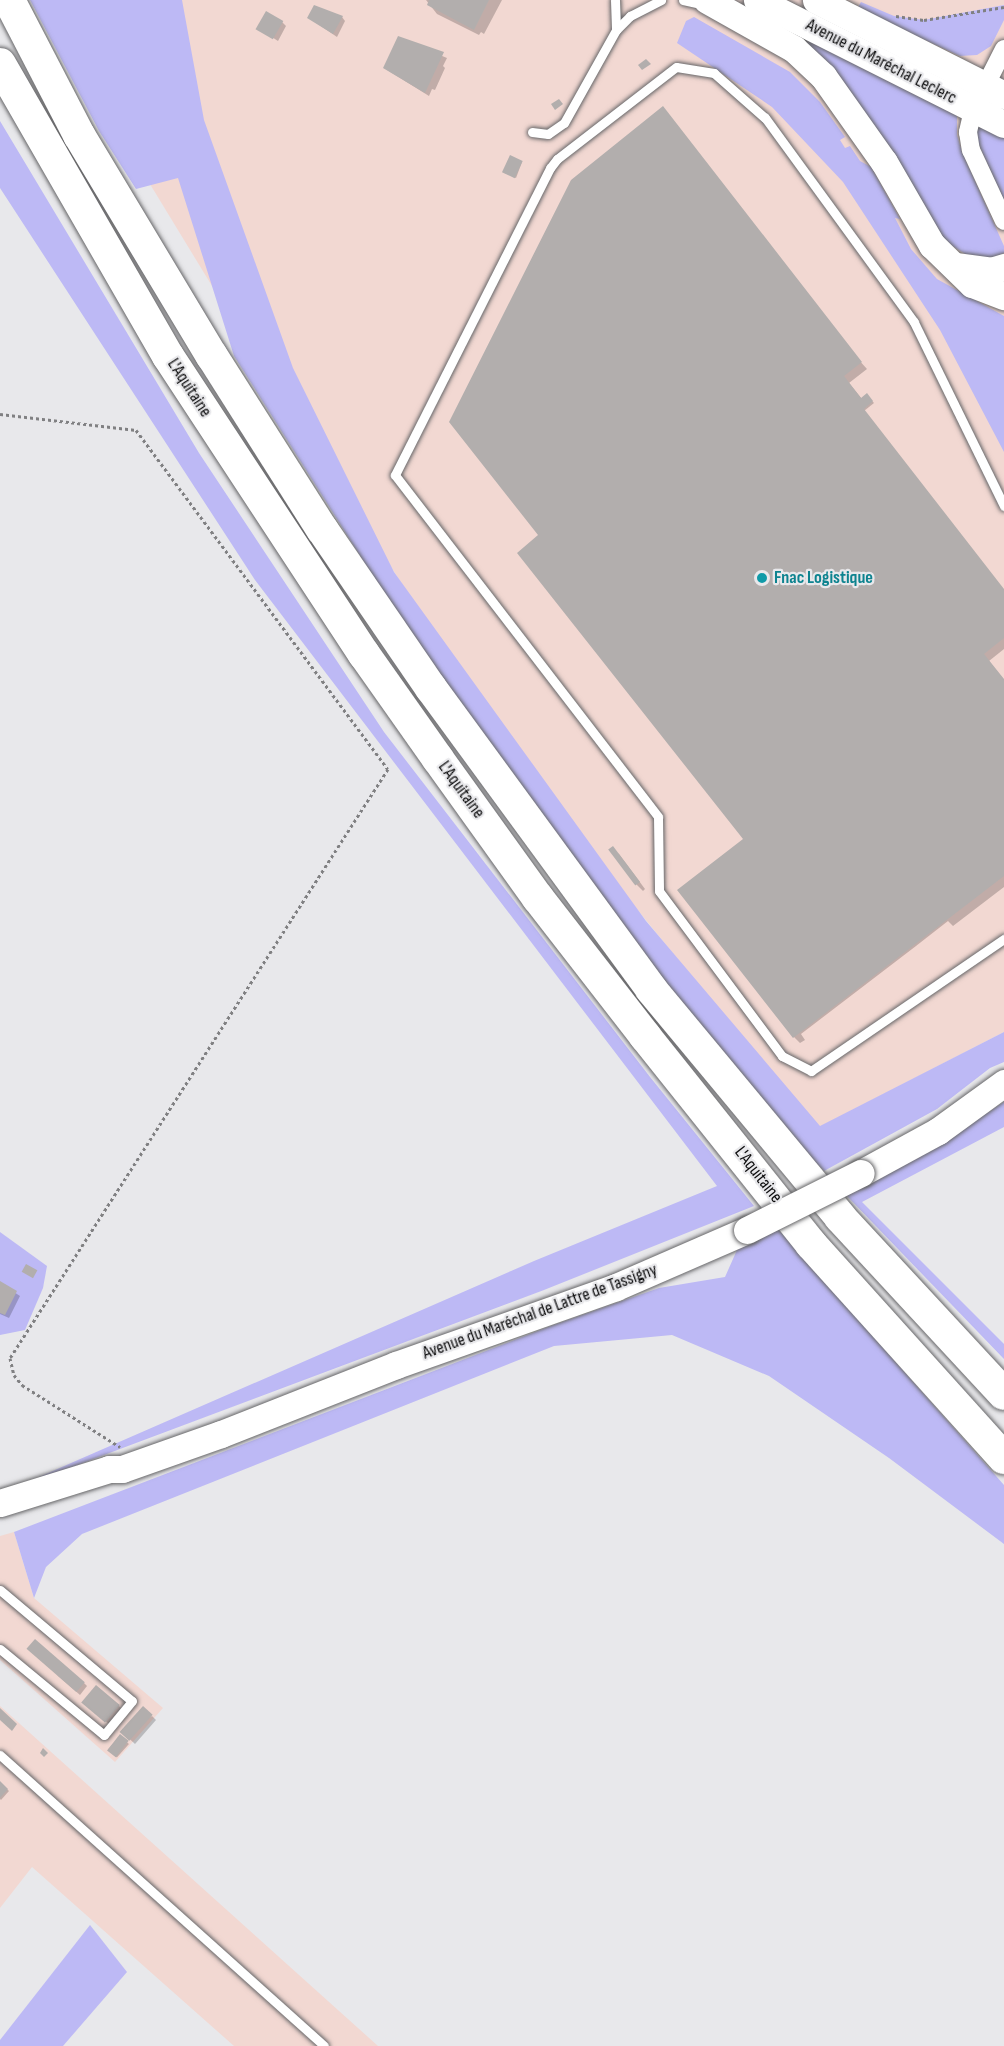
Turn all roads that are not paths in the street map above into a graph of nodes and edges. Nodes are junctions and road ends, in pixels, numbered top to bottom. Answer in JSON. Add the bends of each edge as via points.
{"nodes":[{"id":1,"x":9,"y":0,"type":"edge"},
{"id":2,"x":615,"y":0,"type":"edge"},
{"id":3,"x":661,"y":0,"type":"edge"},
{"id":4,"x":683,"y":0,"type":"edge"},
{"id":5,"x":757,"y":0,"type":"edge"},
{"id":6,"x":816,"y":0,"type":"edge"},
{"id":7,"x":717,"y":5,"type":"edge"},
{"id":8,"x":616,"y":30,"type":"junction"},
{"id":9,"x":1004,"y":49,"type":"edge"},
{"id":10,"x":0,"y":64,"type":"edge"},
{"id":11,"x":998,"y":84,"type":"edge"},
{"id":12,"x":973,"y":110,"type":"junction"},
{"id":13,"x":1004,"y":124,"type":"edge"},
{"id":14,"x":532,"y":132,"type":"dead end"},
{"id":15,"x":1004,"y":221,"type":"edge"},
{"id":16,"x":950,"y":264,"type":"junction"},
{"id":17,"x":1004,"y":267,"type":"edge"},
{"id":18,"x":1004,"y":296,"type":"edge"},
{"id":19,"x":1004,"y":506,"type":"edge"},
{"id":20,"x":1004,"y":939,"type":"edge"},
{"id":21,"x":1004,"y":1083,"type":"edge"},
{"id":22,"x":1004,"y":1394,"type":"edge"},
{"id":23,"x":1004,"y":1458,"type":"edge"},
{"id":24,"x":128,"y":1467,"type":"junction"},
{"id":25,"x":0,"y":1503,"type":"edge"},
{"id":26,"x":0,"y":1520,"type":"edge"},
{"id":27,"x":0,"y":1590,"type":"edge"},
{"id":28,"x":0,"y":1649,"type":"edge"},
{"id":29,"x":0,"y":1755,"type":"edge"},
{"id":30,"x":324,"y":2046,"type":"edge"}],
"edges":[{"from":1,"to":22,"type":"highway","name":"L'Aquitaine","via":[[79,135],[212,356],[322,529],[431,688],[651,989],[840,1217]]},
{"from":2,"to":8,"type":"lane"},
{"from":3,"to":8,"type":"lane","via":[[630,16]]},
{"from":4,"to":7,"type":"lane"},
{"from":5,"to":12,"type":"main road","name":"Avenue du Maréchal Leclerc"},
{"from":6,"to":11,"type":"main road","name":"Avenue du Maréchal Leclerc"},
{"from":7,"to":16,"type":"main road","via":[[794,49],[822,76],[884,162],[932,245]]},
{"from":8,"to":14,"type":"lane","via":[[564,123],[548,134]]},
{"from":9,"to":11,"type":"street"},
{"from":10,"to":23,"type":"highway","name":"L'Aquitaine","via":[[168,356],[357,644],[538,898],[811,1244]]},
{"from":11,"to":12,"type":"street"},
{"from":12,"to":13,"type":"main road","name":"Avenue du Maréchal Leclerc"},
{"from":12,"to":15,"type":"street","via":[[968,132],[971,150]]},
{"from":16,"to":17,"type":"main road","via":[[991,271]]},
{"from":16,"to":18,"type":"main road","via":[[972,284]]},
{"from":19,"to":20,"type":"lane","via":[[914,322],[765,118],[714,73],[676,67],[550,168],[395,475],[658,817],[659,891],[782,1056],[811,1071]]},
{"from":21,"to":24,"type":"main road","name":"Avenue du Maréchal de Lattre de Tassigny","bridge":true,"via":[[938,1131],[747,1230],[616,1287]]},
{"from":24,"to":25,"type":"main road","name":"Avenue du Maréchal de Lattre de Tassigny","via":[[109,1469]]},
{"from":24,"to":26,"type":"main road","name":"Avenue du Maréchal de Lattre de Tassigny","via":[[110,1480]]},
{"from":27,"to":28,"type":"lane","via":[[132,1701],[104,1735]]},
{"from":29,"to":30,"type":"lane"}]}
